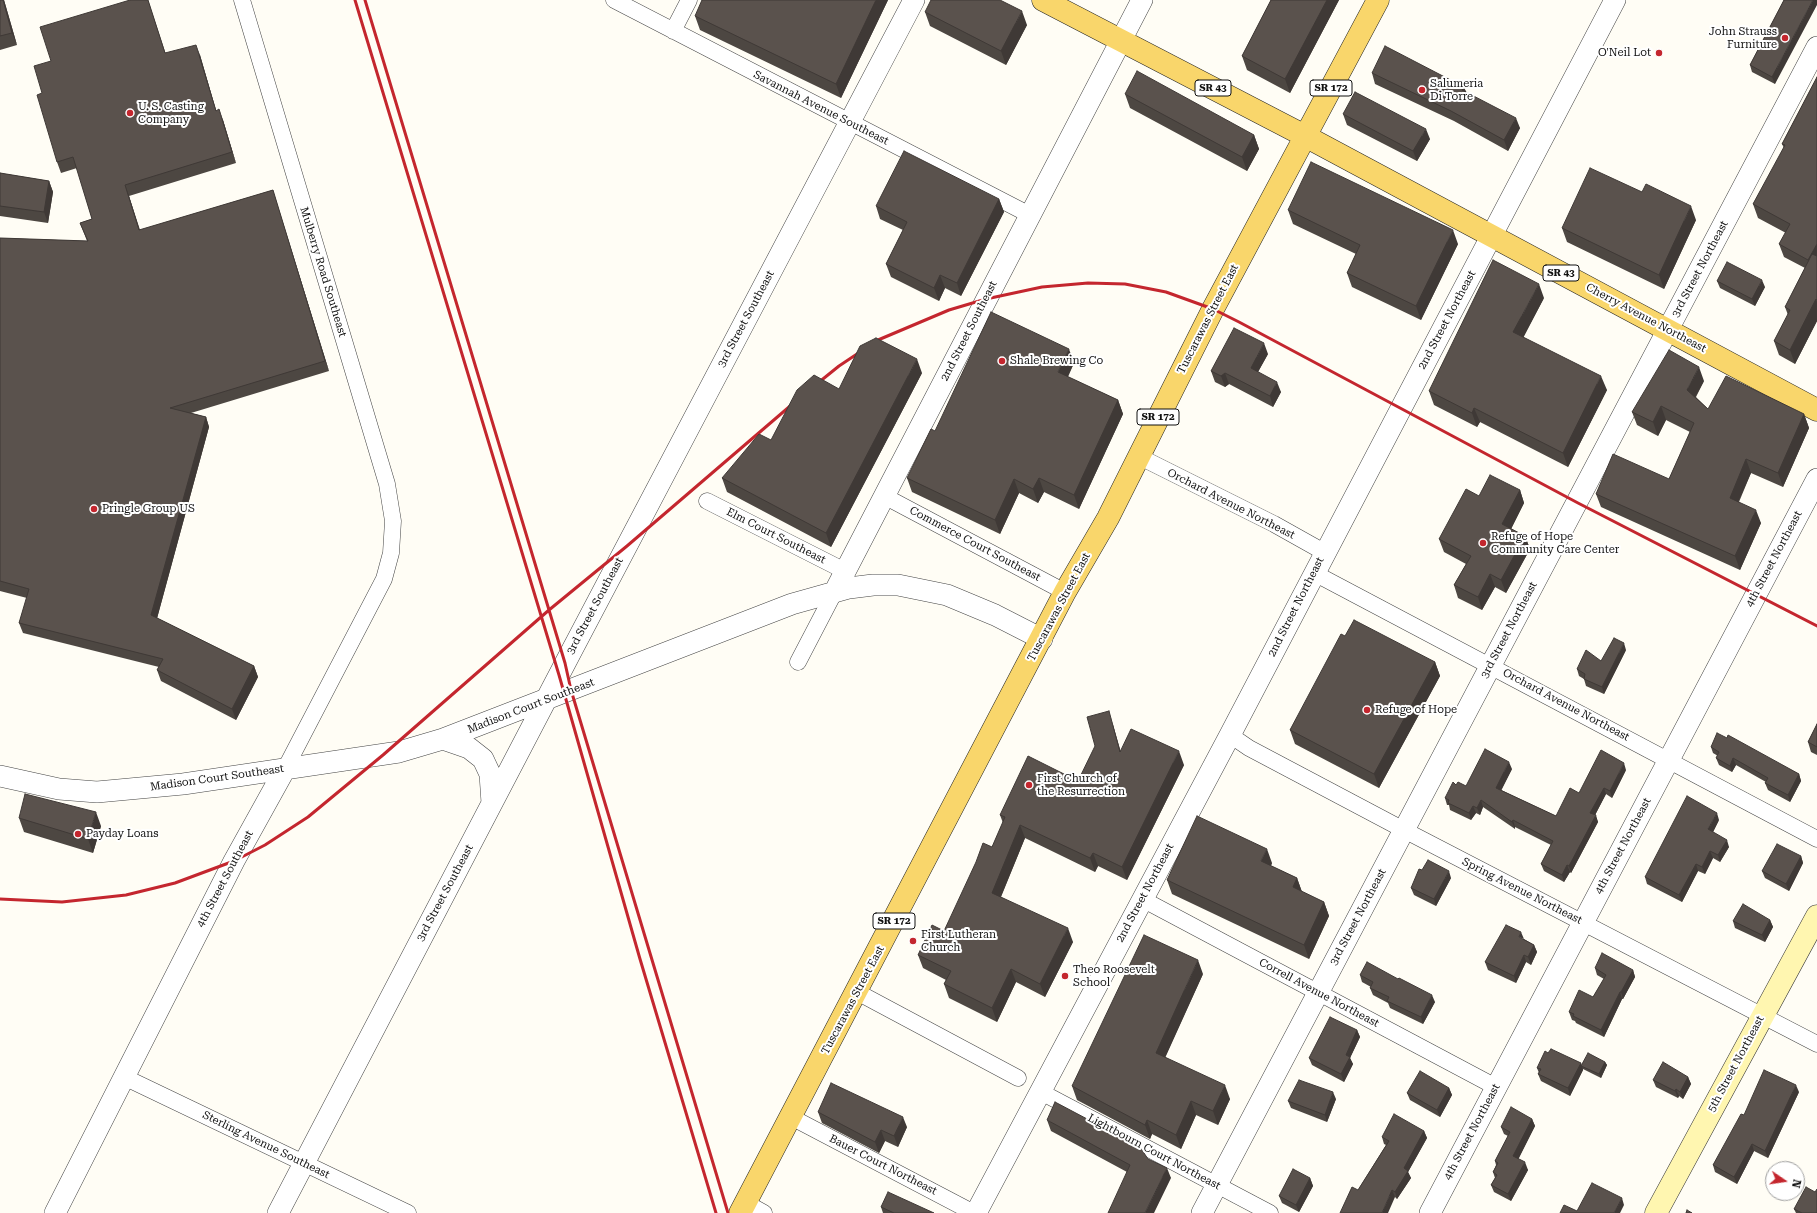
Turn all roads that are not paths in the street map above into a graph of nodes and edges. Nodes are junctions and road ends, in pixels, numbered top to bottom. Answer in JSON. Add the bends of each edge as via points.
{"nodes":[{"id":1,"x":242,"y":0,"type":"edge"},
{"id":2,"x":614,"y":0,"type":"edge"},
{"id":3,"x":688,"y":0,"type":"edge"},
{"id":4,"x":914,"y":0,"type":"edge"},
{"id":5,"x":1043,"y":0,"type":"edge"},
{"id":6,"x":1142,"y":0,"type":"edge"},
{"id":7,"x":1378,"y":0,"type":"edge"},
{"id":8,"x":1615,"y":0,"type":"edge"},
{"id":9,"x":673,"y":31,"type":"junction"},
{"id":10,"x":1120,"y":40,"type":"junction"},
{"id":11,"x":1817,"y":47,"type":"edge"},
{"id":12,"x":850,"y":122,"type":"junction"},
{"id":13,"x":1305,"y":136,"type":"junction"},
{"id":14,"x":1030,"y":215,"type":"junction"},
{"id":15,"x":1491,"y":236,"type":"junction"},
{"id":16,"x":1668,"y":330,"type":"junction"},
{"id":17,"x":1817,"y":410,"type":"edge"},
{"id":18,"x":1138,"y":456,"type":"junction"},
{"id":19,"x":1817,"y":479,"type":"edge"},
{"id":20,"x":884,"y":496,"type":"junction"},
{"id":21,"x":707,"y":501,"type":"dead end"},
{"id":22,"x":392,"y":545,"type":"joint"},
{"id":23,"x":1324,"y":552,"type":"junction"},
{"id":24,"x":845,"y":571,"type":"junction"},
{"id":25,"x":1314,"y":573,"type":"junction"},
{"id":26,"x":835,"y":591,"type":"junction"},
{"id":27,"x":1065,"y":592,"type":"junction"},
{"id":28,"x":1042,"y":639,"type":"junction"},
{"id":29,"x":798,"y":662,"type":"dead end"},
{"id":30,"x":1490,"y":666,"type":"junction"},
{"id":31,"x":547,"y":700,"type":"junction"},
{"id":32,"x":1230,"y":734,"type":"junction"},
{"id":33,"x":443,"y":739,"type":"junction"},
{"id":34,"x":1668,"y":759,"type":"junction"},
{"id":35,"x":285,"y":769,"type":"junction"},
{"id":36,"x":0,"y":776,"type":"edge"},
{"id":37,"x":492,"y":803,"type":"junction"},
{"id":38,"x":1404,"y":830,"type":"junction"},
{"id":39,"x":1817,"y":839,"type":"edge"},
{"id":40,"x":1142,"y":899,"type":"junction"},
{"id":41,"x":1817,"y":916,"type":"edge"},
{"id":42,"x":1582,"y":922,"type":"junction"},
{"id":43,"x":857,"y":992,"type":"junction"},
{"id":44,"x":1319,"y":992,"type":"junction"},
{"id":45,"x":1762,"y":1015,"type":"junction"},
{"id":46,"x":1817,"y":1044,"type":"edge"},
{"id":47,"x":124,"y":1077,"type":"junction"},
{"id":48,"x":1018,"y":1078,"type":"dead end"},
{"id":49,"x":1496,"y":1087,"type":"junction"},
{"id":50,"x":1039,"y":1091,"type":"junction"},
{"id":51,"x":791,"y":1117,"type":"junction"},
{"id":52,"x":303,"y":1164,"type":"junction"},
{"id":53,"x":1217,"y":1185,"type":"junction"},
{"id":54,"x":750,"y":1210,"type":"edge"},
{"id":55,"x":55,"y":1213,"type":"edge"},
{"id":56,"x":278,"y":1213,"type":"edge"},
{"id":57,"x":408,"y":1213,"type":"edge"},
{"id":58,"x":975,"y":1213,"type":"edge"},
{"id":59,"x":1202,"y":1213,"type":"edge"},
{"id":60,"x":1270,"y":1213,"type":"edge"},
{"id":61,"x":1430,"y":1213,"type":"edge"},
{"id":62,"x":1656,"y":1213,"type":"edge"}],
"edges":[{"from":1,"to":22,"type":"street","name":"Mulberry Road Southeast","via":[[387,484],[392,514]]},
{"from":2,"to":9,"type":"street","name":"Savannah Avenue Southeast"},
{"from":3,"to":9,"type":"street"},
{"from":4,"to":12,"type":"street","name":"3rd Street Southeast"},
{"from":5,"to":10,"type":"main road","number":"SR 43"},
{"from":6,"to":10,"type":"street","name":"2nd Street Southeast"},
{"from":7,"to":13,"type":"main road","name":"Tuscarawas Street East","number":"SR 172"},
{"from":8,"to":15,"type":"street","name":"2nd Street Northeast"},
{"from":9,"to":12,"type":"street","name":"Savannah Avenue Southeast"},
{"from":10,"to":13,"type":"main road","number":"SR 43"},
{"from":10,"to":14,"type":"street","name":"2nd Street Southeast"},
{"from":11,"to":16,"type":"street","name":"3rd Street Northeast"},
{"from":12,"to":14,"type":"street","name":"Savannah Avenue Southeast"},
{"from":12,"to":31,"type":"street","name":"3rd Street Southeast"},
{"from":13,"to":15,"type":"main road","name":"Cherry Avenue Northeast","number":"SR 43"},
{"from":13,"to":18,"type":"main road","name":"Tuscarawas Street East","number":"SR 172"},
{"from":14,"to":20,"type":"street","name":"2nd Street Southeast"},
{"from":15,"to":16,"type":"main road","name":"Cherry Avenue Northeast","number":"SR 43"},
{"from":15,"to":23,"type":"street","name":"2nd Street Northeast"},
{"from":16,"to":17,"type":"main road","name":"Cherry Avenue Northeast","number":"SR 43"},
{"from":16,"to":30,"type":"street","name":"3rd Street Northeast"},
{"from":18,"to":23,"type":"street","name":"Orchard Avenue Northeast"},
{"from":18,"to":27,"type":"main road","name":"Tuscarawas Street East","number":"SR 172","via":[[1108,518]]},
{"from":19,"to":34,"type":"street","name":"4th Street Northeast"},
{"from":20,"to":24,"type":"street","name":"2nd Street Southeast"},
{"from":20,"to":27,"type":"street","name":"Commerce Court Southeast"},
{"from":21,"to":24,"type":"street","name":"Elm Court Southeast"},
{"from":22,"to":35,"type":"street","name":"4th Street Southeast","via":[[384,579]]},
{"from":23,"to":25,"type":"street","name":"2nd Street Northeast"},
{"from":24,"to":26,"type":"street","name":"2nd Street Southeast"},
{"from":25,"to":30,"type":"street","name":"Orchard Avenue Northeast"},
{"from":25,"to":32,"type":"street","name":"2nd Street Northeast"},
{"from":26,"to":28,"type":"street","name":"Madison Court Southeast","via":[[873,585],[898,585],[922,589],[970,603]]},
{"from":26,"to":29,"type":"street","name":"2nd Street Southeast"},
{"from":26,"to":31,"type":"street","name":"Madison Court Southeast","via":[[792,604]]},
{"from":27,"to":28,"type":"main road","name":"Tuscarawas Street East","number":"SR 172"},
{"from":28,"to":43,"type":"main road","name":"Tuscarawas Street East","number":"SR 172"},
{"from":30,"to":34,"type":"street","name":"Orchard Avenue Northeast"},
{"from":30,"to":38,"type":"street","name":"3rd Street Northeast"},
{"from":31,"to":33,"type":"street","name":"Madison Court Southeast"},
{"from":31,"to":37,"type":"street","name":"3rd Street Southeast"},
{"from":32,"to":38,"type":"street","name":"Spring Avenue Northeast","via":[[1250,748]]},
{"from":32,"to":40,"type":"street","name":"2nd Street Northeast"},
{"from":33,"to":35,"type":"street","name":"Madison Court Southeast","via":[[383,755]]},
{"from":33,"to":37,"type":"street","via":[[469,748],[483,759],[490,774]]},
{"from":34,"to":39,"type":"street","name":"Orchard Avenue Northeast"},
{"from":34,"to":42,"type":"street","name":"4th Street Northeast"},
{"from":35,"to":36,"type":"street","name":"Madison Court Southeast","via":[[183,784],[98,792],[59,789]]},
{"from":35,"to":47,"type":"street","name":"4th Street Southeast","via":[[234,861]]},
{"from":37,"to":52,"type":"street","name":"3rd Street Southeast"},
{"from":38,"to":42,"type":"street","name":"Spring Avenue Northeast"},
{"from":38,"to":44,"type":"street","name":"3rd Street Northeast"},
{"from":40,"to":44,"type":"street","name":"Correll Avenue Northeast"},
{"from":40,"to":50,"type":"street","name":"2nd Street Northeast"},
{"from":41,"to":45,"type":"main road","name":"5th Street Northeast"},
{"from":42,"to":45,"type":"street","name":"Spring Avenue Northeast"},
{"from":42,"to":49,"type":"street","name":"4th Street Northeast"},
{"from":43,"to":48,"type":"street"},
{"from":43,"to":51,"type":"main road","name":"Tuscarawas Street East","number":"SR 172"},
{"from":44,"to":49,"type":"street","name":"Correll Avenue Northeast"},
{"from":44,"to":53,"type":"street","name":"3rd Street Northeast"},
{"from":45,"to":46,"type":"street","name":"Spring Avenue Northeast"},
{"from":45,"to":62,"type":"main road","name":"5th Street Northeast"},
{"from":47,"to":52,"type":"street","name":"Sterling Avenue Southeast"},
{"from":47,"to":55,"type":"street","name":"4th Street Southeast"},
{"from":49,"to":61,"type":"street","name":"4th Street Northeast"},
{"from":50,"to":53,"type":"street","name":"Lightbourn Court Northeast"},
{"from":50,"to":58,"type":"street","name":"2nd Street Northeast"},
{"from":51,"to":54,"type":"main road","name":"Tuscarawas Street East","number":"SR 172"},
{"from":51,"to":58,"type":"street","name":"Bauer Court Northeast"},
{"from":52,"to":56,"type":"street","name":"3rd Street Southeast"},
{"from":52,"to":57,"type":"street","name":"Sterling Avenue Southeast"},
{"from":53,"to":59,"type":"street","name":"3rd Street Northeast"},
{"from":53,"to":60,"type":"street","name":"Lightbourn Court Northeast"}]}
